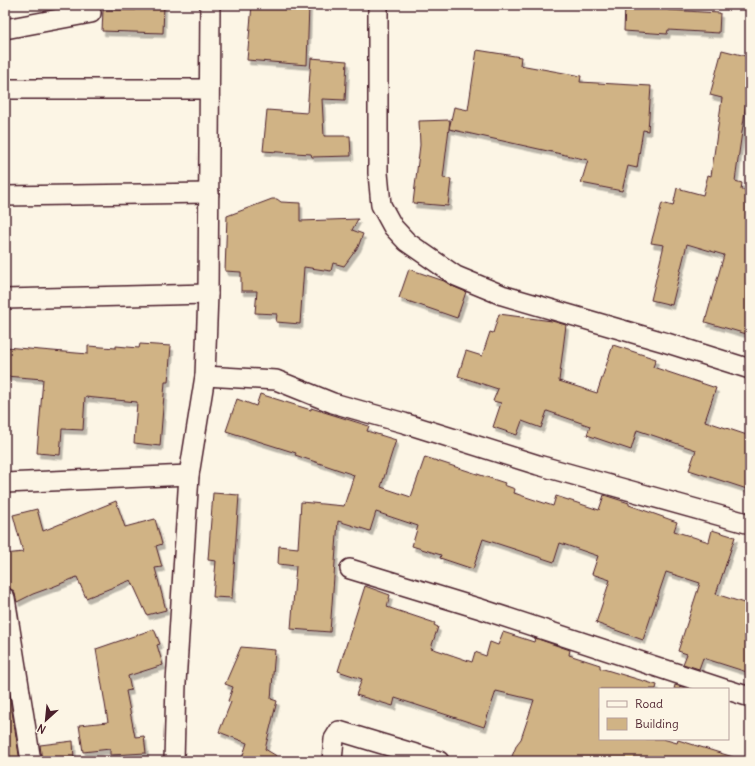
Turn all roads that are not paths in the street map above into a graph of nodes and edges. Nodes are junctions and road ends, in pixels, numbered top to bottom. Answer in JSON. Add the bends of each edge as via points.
{"nodes":[{"id":1,"x":210,"y":5,"type":"edge"},
{"id":2,"x":378,"y":5,"type":"edge"},
{"id":3,"x":91,"y":13,"type":"dead end"},
{"id":4,"x":5,"y":29,"type":"edge"},
{"id":5,"x":5,"y":89,"type":"edge"},
{"id":6,"x":209,"y":89,"type":"junction"},
{"id":7,"x":209,"y":192,"type":"junction"},
{"id":8,"x":5,"y":196,"type":"edge"},
{"id":9,"x":208,"y":294,"type":"junction"},
{"id":10,"x":5,"y":299,"type":"edge"},
{"id":11,"x":750,"y":369,"type":"edge"},
{"id":12,"x":205,"y":376,"type":"junction"},
{"id":13,"x":189,"y":475,"type":"junction"},
{"id":14,"x":5,"y":483,"type":"edge"},
{"id":15,"x":750,"y":524,"type":"edge"},
{"id":16,"x":350,"y":569,"type":"dead end"},
{"id":17,"x":5,"y":598,"type":"edge"},
{"id":18,"x":721,"y":688,"type":"edge"},
{"id":19,"x":729,"y":690,"type":"edge"},
{"id":20,"x":750,"y":698,"type":"edge"},
{"id":21,"x":31,"y":761,"type":"edge"},
{"id":22,"x":174,"y":761,"type":"edge"},
{"id":23,"x":332,"y":761,"type":"edge"},
{"id":24,"x":439,"y":761,"type":"edge"}],
"edges":[{"from":1,"to":6,"type":"street"},
{"from":2,"to":11,"type":"street","via":[[378,173],[381,206],[393,227],[407,242],[456,276],[502,295]]},
{"from":3,"to":4,"type":"street"},
{"from":5,"to":6,"type":"street"},
{"from":6,"to":7,"type":"street"},
{"from":7,"to":8,"type":"street"},
{"from":7,"to":9,"type":"street"},
{"from":9,"to":10,"type":"street"},
{"from":9,"to":12,"type":"street"},
{"from":12,"to":13,"type":"street"},
{"from":12,"to":15,"type":"street","via":[[276,380],[333,403],[538,465]]},
{"from":13,"to":14,"type":"street"},
{"from":13,"to":22,"type":"street","via":[[176,676]]},
{"from":16,"to":18,"type":"street"},
{"from":17,"to":21,"type":"street"},
{"from":19,"to":20,"type":"street"},
{"from":23,"to":24,"type":"street","via":[[334,739],[339,731]]}]}
